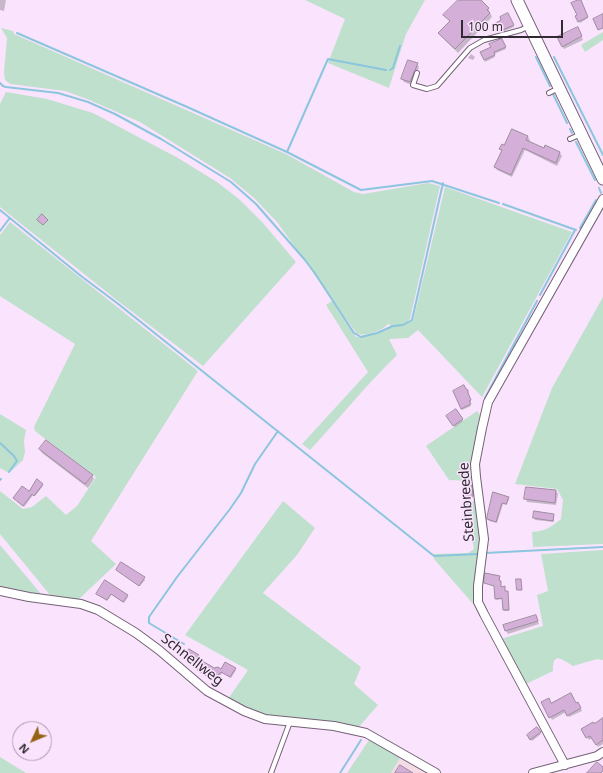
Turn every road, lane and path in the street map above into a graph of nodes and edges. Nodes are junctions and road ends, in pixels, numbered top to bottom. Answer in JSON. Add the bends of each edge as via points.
{"nodes":[{"id":1,"x":517,"y":0,"type":"edge"},
{"id":2,"x":529,"y":26,"type":"junction"},
{"id":3,"x":417,"y":73,"type":"dead end"},
{"id":4,"x":581,"y":133,"type":"junction"},
{"id":5,"x":570,"y":139,"type":"dead end"},
{"id":6,"x":603,"y":179,"type":"edge"},
{"id":7,"x":603,"y":199,"type":"edge"},
{"id":8,"x":0,"y":591,"type":"edge"},
{"id":9,"x":290,"y":722,"type":"junction"},
{"id":10,"x":603,"y":752,"type":"edge"},
{"id":11,"x":565,"y":765,"type":"junction"},
{"id":12,"x":271,"y":773,"type":"edge"},
{"id":13,"x":436,"y":773,"type":"edge"},
{"id":14,"x":533,"y":773,"type":"edge"}],
"edges":[{"from":1,"to":2,"type":"main road"},
{"from":2,"to":3,"type":"lane","via":[[484,40],[470,48],[437,86],[427,89],[413,85]]},
{"from":2,"to":4,"type":"main road","via":[[554,90]]},
{"from":4,"to":5,"type":"lane"},
{"from":4,"to":6,"type":"main road"},
{"from":7,"to":11,"type":"street","name":"Steinbreede","via":[[488,402],[475,464],[484,539],[478,602]]},
{"from":8,"to":9,"type":"street","name":"Schnellweg","via":[[81,604],[98,610],[136,633],[216,697],[258,716]]},
{"from":9,"to":12,"type":"lane"},
{"from":9,"to":13,"type":"street","name":"Schnellweg","via":[[334,726],[366,733]]},
{"from":10,"to":11,"type":"street"},
{"from":11,"to":14,"type":"street"}]}
